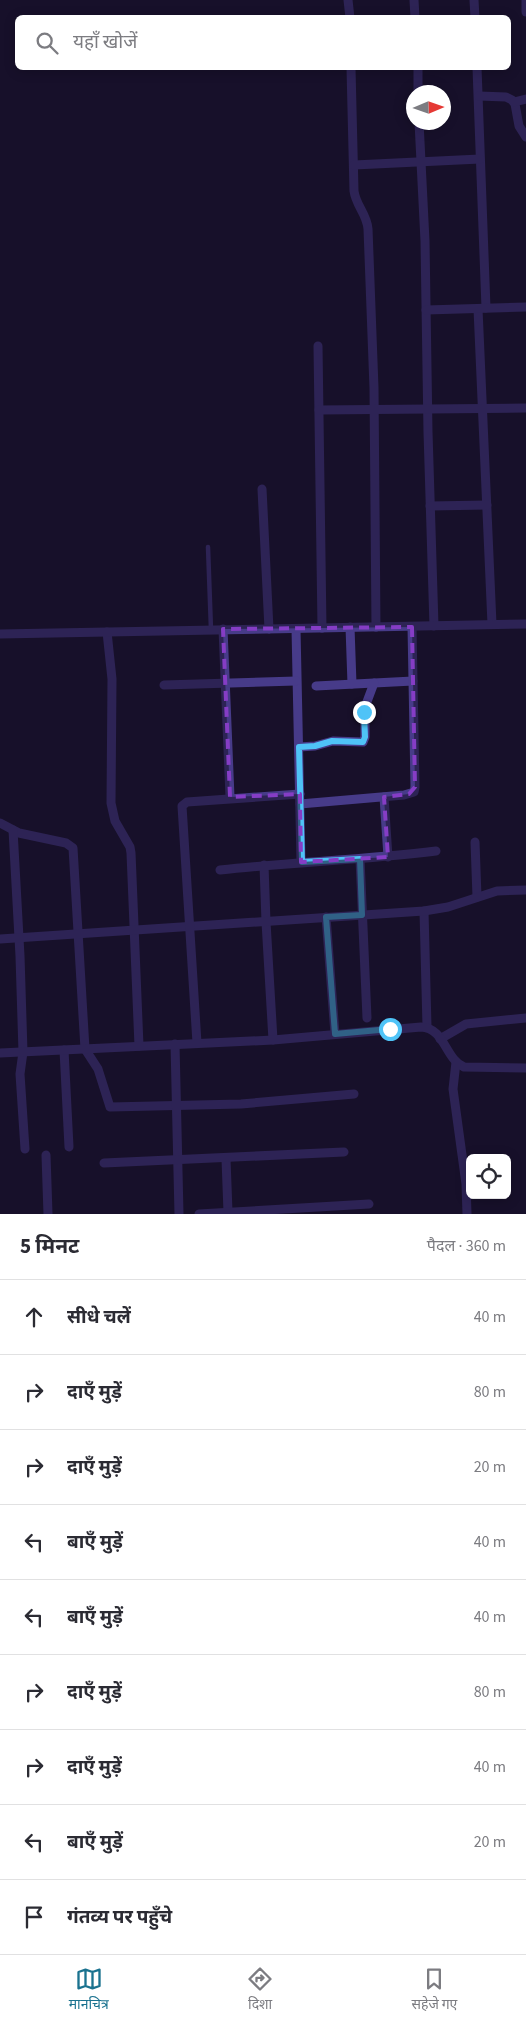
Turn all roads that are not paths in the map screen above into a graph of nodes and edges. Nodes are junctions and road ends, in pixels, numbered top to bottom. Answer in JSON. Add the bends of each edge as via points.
{"nodes":[{"id":1,"x":348,"y":0,"type":"edge"},
{"id":2,"x":414,"y":0,"type":"edge"},
{"id":3,"x":474,"y":0,"type":"edge"},
{"id":4,"x":519,"y":0,"type":"edge"},
{"id":5,"x":526,"y":0,"type":"edge"},
{"id":6,"x":526,"y":5,"type":"edge"},
{"id":7,"x":526,"y":12,"type":"edge"},
{"id":8,"x":350,"y":15,"type":"edge"},
{"id":9,"x":415,"y":15,"type":"edge"},
{"id":10,"x":475,"y":15,"type":"edge"},
{"id":11,"x":351,"y":70,"type":"edge"},
{"id":12,"x":418,"y":70,"type":"edge"},
{"id":13,"x":477,"y":70,"type":"edge"},
{"id":14,"x":418,"y":85,"type":"edge"},
{"id":15,"x":479,"y":96,"type":"junction"},
{"id":16,"x":526,"y":99,"type":"edge"},
{"id":17,"x":514,"y":102,"type":"junction"},
{"id":18,"x":419,"y":130,"type":"edge"},
{"id":19,"x":526,"y":137,"type":"edge"},
{"id":20,"x":480,"y":159,"type":"junction"},
{"id":21,"x":420,"y":162,"type":"junction"},
{"id":22,"x":354,"y":165,"type":"junction"},
{"id":23,"x":526,"y":307,"type":"edge"},
{"id":24,"x":482,"y":309,"type":"junction"},
{"id":25,"x":426,"y":310,"type":"junction"},
{"id":26,"x":318,"y":346,"type":"dead end"},
{"id":27,"x":482,"y":408,"type":"junction"},
{"id":28,"x":526,"y":408,"type":"edge"},
{"id":29,"x":319,"y":410,"type":"junction"},
{"id":30,"x":374,"y":410,"type":"junction"},
{"id":31,"x":428,"y":410,"type":"junction"},
{"id":32,"x":262,"y":489,"type":"dead end"},
{"id":33,"x":487,"y":505,"type":"junction"},
{"id":34,"x":430,"y":506,"type":"junction"},
{"id":35,"x":208,"y":547,"type":"dead end"},
{"id":36,"x":492,"y":624,"type":"junction"},
{"id":37,"x":526,"y":624,"type":"edge"},
{"id":38,"x":434,"y":626,"type":"junction"},
{"id":39,"x":350,"y":627,"type":"junction"},
{"id":40,"x":376,"y":627,"type":"junction"},
{"id":41,"x":412,"y":627,"type":"junction"},
{"id":42,"x":322,"y":628,"type":"junction"},
{"id":43,"x":223,"y":629,"type":"junction"},
{"id":44,"x":269,"y":629,"type":"junction"},
{"id":45,"x":296,"y":629,"type":"junction"},
{"id":46,"x":211,"y":630,"type":"junction"},
{"id":47,"x":107,"y":632,"type":"junction"},
{"id":48,"x":0,"y":634,"type":"edge"},
{"id":49,"x":296,"y":680,"type":"junction"},
{"id":50,"x":226,"y":682,"type":"junction"},
{"id":51,"x":413,"y":682,"type":"junction"},
{"id":52,"x":374,"y":683,"type":"junction"},
{"id":53,"x":352,"y":684,"type":"junction"},
{"id":54,"x":164,"y":685,"type":"dead end"},
{"id":55,"x":316,"y":686,"type":"dead end"},
{"id":56,"x":299,"y":747,"type":"junction"},
{"id":57,"x":300,"y":794,"type":"junction"},
{"id":58,"x":230,"y":797,"type":"junction"},
{"id":59,"x":384,"y":797,"type":"junction"},
{"id":60,"x":300,"y":804,"type":"junction"},
{"id":61,"x":0,"y":823,"type":"edge"},
{"id":62,"x":13,"y":830,"type":"junction"},
{"id":63,"x":475,"y":842,"type":"dead end"},
{"id":64,"x":436,"y":851,"type":"dead end"},
{"id":65,"x":388,"y":856,"type":"junction"},
{"id":66,"x":360,"y":859,"type":"junction"},
{"id":67,"x":302,"y":862,"type":"junction"},
{"id":68,"x":264,"y":865,"type":"junction"},
{"id":69,"x":220,"y":870,"type":"dead end"},
{"id":70,"x":526,"y":890,"type":"edge"},
{"id":71,"x":477,"y":897,"type":"junction"},
{"id":72,"x":424,"y":911,"type":"junction"},
{"id":73,"x":362,"y":915,"type":"junction"},
{"id":74,"x":326,"y":917,"type":"junction"},
{"id":75,"x":266,"y":922,"type":"junction"},
{"id":76,"x":189,"y":928,"type":"junction"},
{"id":77,"x":133,"y":931,"type":"junction"},
{"id":78,"x":78,"y":934,"type":"junction"},
{"id":79,"x":19,"y":938,"type":"junction"},
{"id":80,"x":0,"y":939,"type":"edge"},
{"id":81,"x":367,"y":1018,"type":"dead end"},
{"id":82,"x":526,"y":1018,"type":"edge"},
{"id":83,"x":427,"y":1027,"type":"junction"},
{"id":84,"x":335,"y":1034,"type":"junction"},
{"id":85,"x":440,"y":1039,"type":"junction"},
{"id":86,"x":273,"y":1040,"type":"junction"},
{"id":87,"x":197,"y":1043,"type":"junction"},
{"id":88,"x":175,"y":1044,"type":"junction"},
{"id":89,"x":139,"y":1046,"type":"junction"},
{"id":90,"x":85,"y":1049,"type":"junction"},
{"id":91,"x":64,"y":1050,"type":"junction"},
{"id":92,"x":0,"y":1052,"type":"edge"},
{"id":93,"x":24,"y":1052,"type":"junction"},
{"id":94,"x":456,"y":1062,"type":"junction"},
{"id":95,"x":526,"y":1068,"type":"edge"},
{"id":96,"x":354,"y":1094,"type":"dead end"},
{"id":97,"x":176,"y":1106,"type":"junction"},
{"id":98,"x":69,"y":1148,"type":"dead end"},
{"id":99,"x":25,"y":1149,"type":"dead end"},
{"id":100,"x":344,"y":1152,"type":"dead end"},
{"id":101,"x":46,"y":1155,"type":"dead end"},
{"id":102,"x":226,"y":1159,"type":"junction"},
{"id":103,"x":178,"y":1161,"type":"junction"},
{"id":104,"x":104,"y":1163,"type":"dead end"},
{"id":105,"x":369,"y":1204,"type":"dead end"},
{"id":106,"x":310,"y":1210,"type":"edge"},
{"id":107,"x":228,"y":1212,"type":"junction"},
{"id":108,"x":48,"y":1214,"type":"edge"},
{"id":109,"x":179,"y":1214,"type":"edge"},
{"id":110,"x":199,"y":1214,"type":"edge"},
{"id":111,"x":467,"y":1214,"type":"edge"}],
"edges":[{"from":1,"to":8,"type":"street"},
{"from":2,"to":9,"type":"street"},
{"from":3,"to":10,"type":"street"},
{"from":4,"to":6,"type":"street"},
{"from":5,"to":6,"type":"street"},
{"from":6,"to":7,"type":"street"},
{"from":11,"to":22,"type":"street"},
{"from":12,"to":14,"type":"street"},
{"from":13,"to":15,"type":"street"},
{"from":15,"to":17,"type":"street","via":[[506,97]]},
{"from":15,"to":20,"type":"street"},
{"from":16,"to":17,"type":"street"},
{"from":17,"to":19,"type":"street","via":[[519,126]]},
{"from":18,"to":21,"type":"street"},
{"from":20,"to":21,"type":"street"},
{"from":20,"to":24,"type":"street"},
{"from":21,"to":22,"type":"street"},
{"from":21,"to":25,"type":"street"},
{"from":22,"to":30,"type":"street","via":[[355,199],[368,221]]},
{"from":23,"to":24,"type":"street"},
{"from":24,"to":25,"type":"street"},
{"from":24,"to":27,"type":"street"},
{"from":25,"to":31,"type":"street"},
{"from":26,"to":29,"type":"street"},
{"from":27,"to":28,"type":"street"},
{"from":27,"to":31,"type":"street"},
{"from":27,"to":33,"type":"street"},
{"from":29,"to":30,"type":"street"},
{"from":29,"to":42,"type":"street"},
{"from":30,"to":31,"type":"street"},
{"from":30,"to":40,"type":"street"},
{"from":31,"to":34,"type":"street"},
{"from":32,"to":44,"type":"street"},
{"from":33,"to":34,"type":"street"},
{"from":33,"to":36,"type":"street"},
{"from":34,"to":38,"type":"street"},
{"from":35,"to":46,"type":"lane"},
{"from":36,"to":37,"type":"street"},
{"from":36,"to":38,"type":"street"},
{"from":38,"to":41,"type":"street"},
{"from":39,"to":40,"type":"street"},
{"from":39,"to":42,"type":"street"},
{"from":39,"to":53,"type":"street"},
{"from":40,"to":41,"type":"street"},
{"from":41,"to":51,"type":"street"},
{"from":42,"to":45,"type":"street"},
{"from":43,"to":44,"type":"street"},
{"from":43,"to":46,"type":"street"},
{"from":43,"to":50,"type":"street"},
{"from":44,"to":45,"type":"street"},
{"from":45,"to":49,"type":"street"},
{"from":46,"to":47,"type":"street"},
{"from":47,"to":48,"type":"street"},
{"from":47,"to":77,"type":"street","via":[[112,679],[111,803],[116,821],[130,847]]},
{"from":49,"to":50,"type":"street"},
{"from":49,"to":56,"type":"street"},
{"from":50,"to":54,"type":"street"},
{"from":50,"to":58,"type":"street"},
{"from":51,"to":52,"type":"street"},
{"from":51,"to":59,"type":"street","via":[[414,792]]},
{"from":52,"to":53,"type":"street"},
{"from":52,"to":56,"type":"street","via":[[365,707],[363,742],[332,741]]},
{"from":53,"to":55,"type":"street"},
{"from":56,"to":57,"type":"street"},
{"from":57,"to":58,"type":"street"},
{"from":57,"to":60,"type":"street"},
{"from":58,"to":76,"type":"street","via":[[187,802],[182,806]]},
{"from":59,"to":60,"type":"street"},
{"from":59,"to":65,"type":"street"},
{"from":60,"to":67,"type":"street"},
{"from":61,"to":62,"type":"street"},
{"from":62,"to":78,"type":"street","via":[[66,843],[73,848]]},
{"from":62,"to":79,"type":"street"},
{"from":63,"to":71,"type":"street"},
{"from":64,"to":65,"type":"street"},
{"from":65,"to":66,"type":"street"},
{"from":66,"to":67,"type":"street"},
{"from":66,"to":73,"type":"street"},
{"from":67,"to":68,"type":"street"},
{"from":68,"to":69,"type":"street"},
{"from":68,"to":75,"type":"street"},
{"from":70,"to":71,"type":"street","via":[[496,890]]},
{"from":71,"to":72,"type":"street"},
{"from":72,"to":73,"type":"street"},
{"from":72,"to":83,"type":"street"},
{"from":73,"to":74,"type":"street"},
{"from":73,"to":81,"type":"street"},
{"from":74,"to":75,"type":"street"},
{"from":74,"to":84,"type":"street"},
{"from":75,"to":76,"type":"street"},
{"from":75,"to":86,"type":"street"},
{"from":76,"to":77,"type":"street"},
{"from":76,"to":87,"type":"street"},
{"from":77,"to":78,"type":"street"},
{"from":77,"to":89,"type":"street"},
{"from":78,"to":79,"type":"street"},
{"from":78,"to":90,"type":"street"},
{"from":79,"to":80,"type":"street"},
{"from":79,"to":93,"type":"street"},
{"from":82,"to":85,"type":"street","via":[[466,1024]]},
{"from":83,"to":84,"type":"street"},
{"from":83,"to":85,"type":"street"},
{"from":84,"to":86,"type":"street"},
{"from":85,"to":94,"type":"street"},
{"from":86,"to":87,"type":"street"},
{"from":87,"to":88,"type":"street"},
{"from":88,"to":89,"type":"street"},
{"from":88,"to":97,"type":"street"},
{"from":89,"to":90,"type":"street"},
{"from":90,"to":91,"type":"street"},
{"from":90,"to":97,"type":"street","via":[[98,1069],[110,1107]]},
{"from":91,"to":93,"type":"street"},
{"from":91,"to":98,"type":"street"},
{"from":92,"to":93,"type":"street"},
{"from":93,"to":99,"type":"street","via":[[20,1074]]},
{"from":94,"to":95,"type":"street","via":[[464,1067]]},
{"from":94,"to":111,"type":"street","via":[[453,1088]]},
{"from":96,"to":97,"type":"street"},
{"from":97,"to":103,"type":"street"},
{"from":100,"to":102,"type":"street"},
{"from":101,"to":108,"type":"street"},
{"from":102,"to":103,"type":"street"},
{"from":102,"to":107,"type":"street"},
{"from":103,"to":104,"type":"street"},
{"from":103,"to":109,"type":"street"},
{"from":105,"to":106,"type":"street"},
{"from":106,"to":107,"type":"street"},
{"from":107,"to":110,"type":"street"}]}
